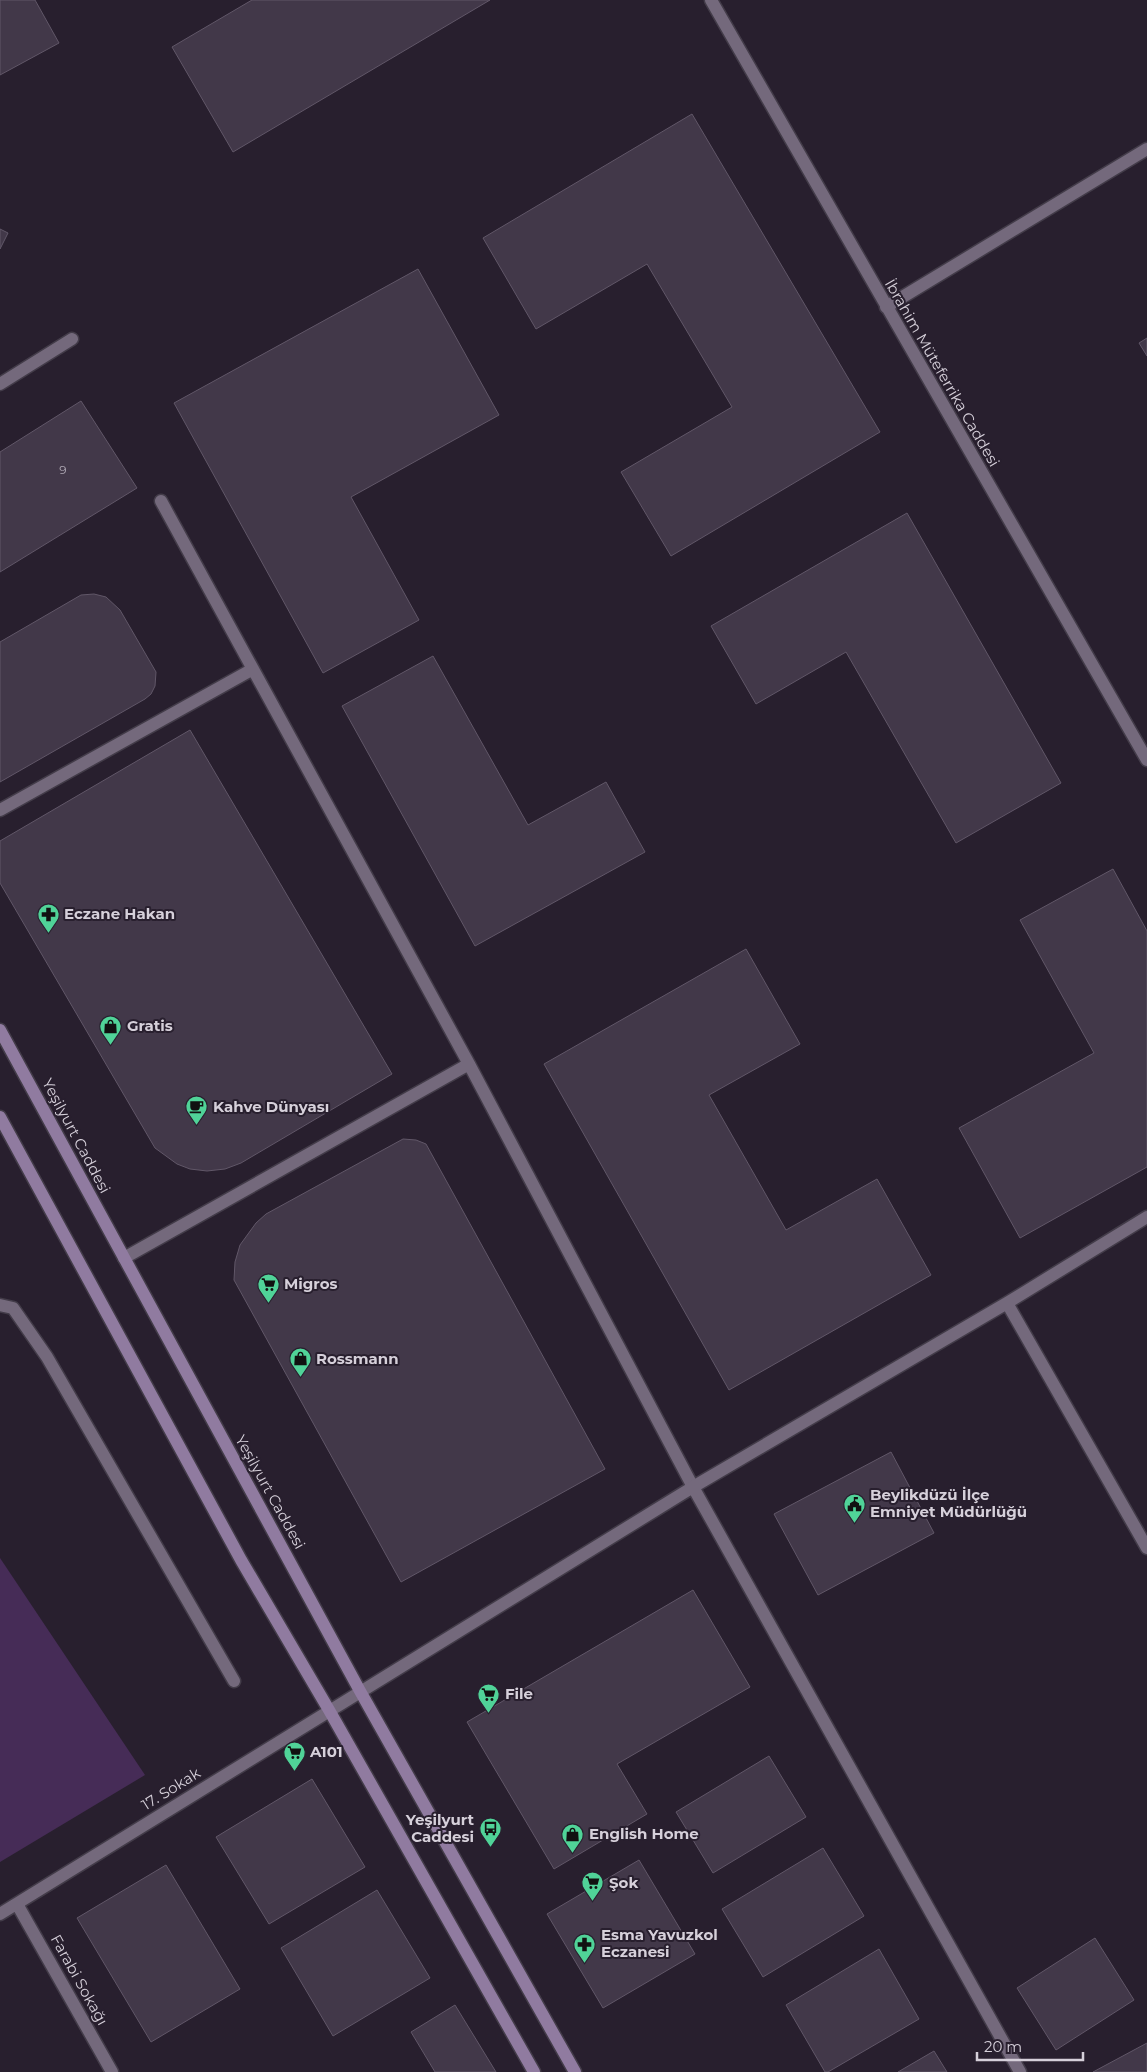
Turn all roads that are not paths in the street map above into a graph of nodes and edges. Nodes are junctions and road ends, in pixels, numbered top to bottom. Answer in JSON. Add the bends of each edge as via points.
{"nodes":[{"id":1,"x":712,"y":0,"type":"edge"},
{"id":2,"x":1147,"y":149,"type":"edge"},
{"id":3,"x":886,"y":307,"type":"junction"},
{"id":4,"x":72,"y":339,"type":"dead end"},
{"id":5,"x":0,"y":384,"type":"edge"},
{"id":6,"x":160,"y":502,"type":"dead end"},
{"id":7,"x":253,"y":669,"type":"junction"},
{"id":8,"x":1147,"y":760,"type":"edge"},
{"id":9,"x":0,"y":810,"type":"edge"},
{"id":10,"x":0,"y":1030,"type":"edge"},
{"id":11,"x":469,"y":1064,"type":"junction"},
{"id":12,"x":0,"y":1117,"type":"edge"},
{"id":13,"x":1147,"y":1217,"type":"edge"},
{"id":14,"x":124,"y":1258,"type":"junction"},
{"id":15,"x":1007,"y":1303,"type":"junction"},
{"id":16,"x":0,"y":1305,"type":"edge"},
{"id":17,"x":693,"y":1487,"type":"junction"},
{"id":18,"x":1147,"y":1548,"type":"edge"},
{"id":19,"x":234,"y":1681,"type":"dead end"},
{"id":20,"x":360,"y":1691,"type":"junction"},
{"id":21,"x":329,"y":1710,"type":"junction"},
{"id":22,"x":17,"y":1904,"type":"junction"},
{"id":23,"x":0,"y":1914,"type":"edge"},
{"id":24,"x":112,"y":2072,"type":"edge"},
{"id":25,"x":534,"y":2072,"type":"edge"},
{"id":26,"x":575,"y":2072,"type":"edge"},
{"id":27,"x":1020,"y":2072,"type":"edge"}],
"edges":[{"from":1,"to":3,"type":"street","name":"İbrahim Müteferrika Caddesi"},
{"from":2,"to":3,"type":"street"},
{"from":3,"to":8,"type":"street","name":"İbrahim Müteferrika Caddesi"},
{"from":4,"to":5,"type":"street"},
{"from":6,"to":7,"type":"street"},
{"from":7,"to":9,"type":"street"},
{"from":7,"to":11,"type":"street"},
{"from":10,"to":14,"type":"main road","name":"Yeşilyurt Caddesi"},
{"from":11,"to":14,"type":"street"},
{"from":11,"to":17,"type":"street"},
{"from":12,"to":21,"type":"main road","via":[[241,1560]]},
{"from":13,"to":15,"type":"street","name":"17. Sokak"},
{"from":14,"to":20,"type":"main road","name":"Yeşilyurt Caddesi"},
{"from":15,"to":17,"type":"street","name":"17. Sokak"},
{"from":15,"to":18,"type":"street"},
{"from":16,"to":19,"type":"street","via":[[12,1308],[47,1357]]},
{"from":17,"to":20,"type":"street","name":"17. Sokak"},
{"from":17,"to":27,"type":"street"},
{"from":20,"to":21,"type":"street","name":"17. Sokak"},
{"from":20,"to":26,"type":"main road","name":"Yeşilyurt Caddesi"},
{"from":21,"to":22,"type":"street","name":"17. Sokak"},
{"from":21,"to":25,"type":"main road"},
{"from":22,"to":23,"type":"street","name":"17. Sokak"},
{"from":22,"to":24,"type":"street","name":"Farabi Sokağı"}]}
